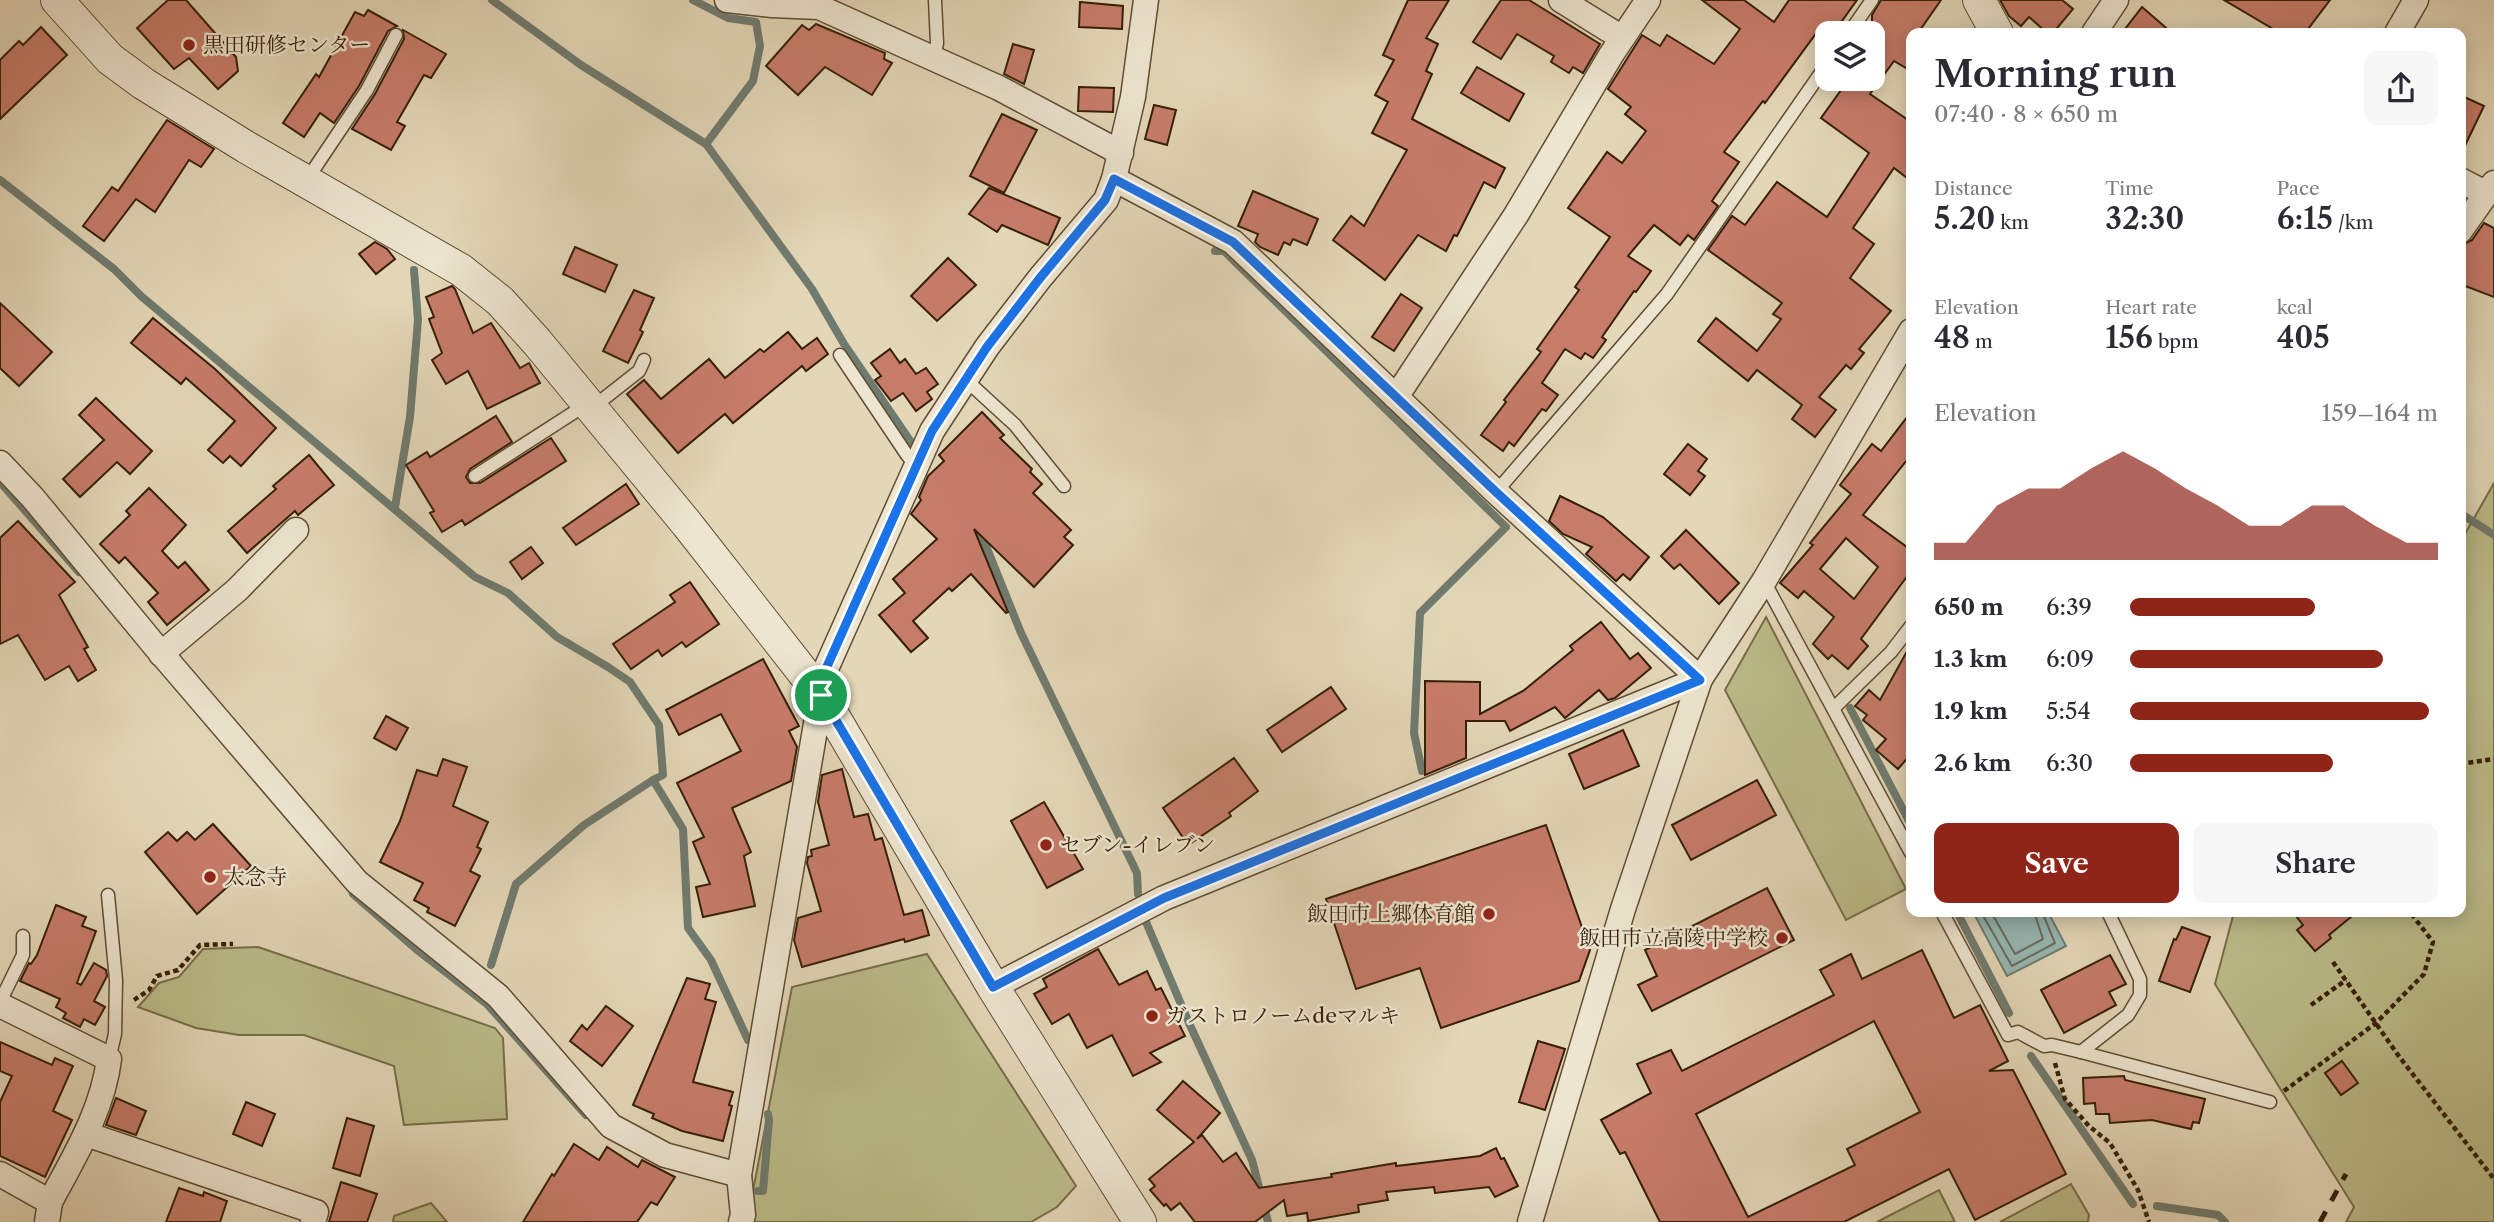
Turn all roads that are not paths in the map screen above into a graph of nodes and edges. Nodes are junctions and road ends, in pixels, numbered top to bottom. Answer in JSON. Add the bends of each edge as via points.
{"nodes":[{"id":1,"x":57,"y":0,"type":"edge"},
{"id":2,"x":727,"y":0,"type":"edge"},
{"id":3,"x":934,"y":0,"type":"edge"},
{"id":4,"x":1146,"y":0,"type":"edge"},
{"id":5,"x":1561,"y":0,"type":"edge"},
{"id":6,"x":1648,"y":0,"type":"edge"},
{"id":7,"x":1872,"y":0,"type":"edge"},
{"id":8,"x":1979,"y":0,"type":"edge"},
{"id":9,"x":2116,"y":0,"type":"edge"},
{"id":10,"x":2416,"y":0,"type":"edge"},
{"id":11,"x":1857,"y":21,"type":"edge"},
{"id":12,"x":1994,"y":28,"type":"edge"},
{"id":13,"x":2097,"y":28,"type":"edge"},
{"id":14,"x":2400,"y":28,"type":"edge"},
{"id":15,"x":396,"y":35,"type":"dead end"},
{"id":16,"x":1622,"y":38,"type":"junction"},
{"id":17,"x":934,"y":58,"type":"junction"},
{"id":18,"x":1815,"y":82,"type":"edge"},
{"id":19,"x":1121,"y":153,"type":"junction"},
{"id":20,"x":1114,"y":179,"type":"junction"},
{"id":21,"x":305,"y":181,"type":"junction"},
{"id":22,"x":2466,"y":182,"type":"edge"},
{"id":23,"x":2490,"y":189,"type":"edge"},
{"id":24,"x":2466,"y":223,"type":"edge"},
{"id":25,"x":1906,"y":340,"type":"edge"},
{"id":26,"x":840,"y":355,"type":"dead end"},
{"id":27,"x":645,"y":360,"type":"dead end"},
{"id":28,"x":965,"y":380,"type":"junction"},
{"id":29,"x":1396,"y":397,"type":"junction"},
{"id":30,"x":590,"y":406,"type":"junction"},
{"id":31,"x":0,"y":463,"type":"edge"},
{"id":32,"x":916,"y":466,"type":"junction"},
{"id":33,"x":475,"y":476,"type":"dead end"},
{"id":34,"x":1064,"y":486,"type":"dead end"},
{"id":35,"x":1496,"y":492,"type":"junction"},
{"id":36,"x":296,"y":530,"type":"dead end"},
{"id":37,"x":1764,"y":581,"type":"junction"},
{"id":38,"x":1906,"y":632,"type":"edge"},
{"id":39,"x":162,"y":653,"type":"junction"},
{"id":40,"x":1700,"y":680,"type":"junction"},
{"id":41,"x":821,"y":695,"type":"junction"},
{"id":42,"x":1834,"y":708,"type":"junction"},
{"id":43,"x":1906,"y":844,"type":"edge"},
{"id":44,"x":108,"y":895,"type":"dead end"},
{"id":45,"x":1945,"y":917,"type":"edge"},
{"id":46,"x":2110,"y":917,"type":"edge"},
{"id":47,"x":23,"y":936,"type":"dead end"},
{"id":48,"x":993,"y":987,"type":"junction"},
{"id":49,"x":0,"y":1003,"type":"edge"},
{"id":50,"x":2081,"y":1052,"type":"junction"},
{"id":51,"x":109,"y":1059,"type":"junction"},
{"id":52,"x":2270,"y":1102,"type":"road end"},
{"id":53,"x":86,"y":1134,"type":"junction"},
{"id":54,"x":0,"y":1174,"type":"edge"},
{"id":55,"x":738,"y":1175,"type":"junction"},
{"id":56,"x":49,"y":1212,"type":"edge"},
{"id":57,"x":313,"y":1222,"type":"edge"},
{"id":58,"x":741,"y":1222,"type":"edge"},
{"id":59,"x":1140,"y":1222,"type":"edge"},
{"id":60,"x":1530,"y":1222,"type":"edge"}],
"edges":[{"from":1,"to":21,"type":"street","via":[[110,59]]},
{"from":2,"to":17,"type":"street","via":[[819,7]]},
{"from":3,"to":17,"type":"lane"},
{"from":4,"to":19,"type":"street"},
{"from":5,"to":16,"type":"street"},
{"from":6,"to":16,"type":"street"},
{"from":7,"to":11,"type":"lane"},
{"from":8,"to":12,"type":"street"},
{"from":9,"to":13,"type":"street"},
{"from":10,"to":14,"type":"street"},
{"from":15,"to":21,"type":"lane","via":[[367,90]]},
{"from":16,"to":29,"type":"street","via":[[1516,215]]},
{"from":17,"to":19,"type":"street"},
{"from":18,"to":35,"type":"lane","via":[[1667,294]]},
{"from":19,"to":20,"type":"street"},
{"from":20,"to":28,"type":"street","via":[[1105,200]]},
{"from":20,"to":29,"type":"street","via":[[1233,242]]},
{"from":21,"to":30,"type":"street","via":[[471,278],[500,301]]},
{"from":22,"to":23,"type":"street"},
{"from":23,"to":24,"type":"street"},
{"from":25,"to":37,"type":"street"},
{"from":26,"to":32,"type":"lane"},
{"from":27,"to":30,"type":"lane","via":[[639,371]]},
{"from":28,"to":32,"type":"street"},
{"from":28,"to":34,"type":"lane","via":[[1015,425]]},
{"from":29,"to":35,"type":"street"},
{"from":30,"to":33,"type":"lane"},
{"from":30,"to":41,"type":"street"},
{"from":31,"to":39,"type":"street"},
{"from":32,"to":41,"type":"street","via":[[825,671]]},
{"from":35,"to":40,"type":"street"},
{"from":36,"to":39,"type":"street","via":[[237,590]]},
{"from":37,"to":40,"type":"street"},
{"from":37,"to":42,"type":"lane"},
{"from":38,"to":42,"type":"lane"},
{"from":39,"to":55,"type":"street","via":[[357,882],[498,996],[611,1126],[665,1155]]},
{"from":40,"to":48,"type":"street","via":[[1164,898]]},
{"from":40,"to":60,"type":"street","via":[[1623,909]]},
{"from":41,"to":48,"type":"street"},
{"from":41,"to":55,"type":"street"},
{"from":42,"to":43,"type":"lane"},
{"from":44,"to":51,"type":"lane","via":[[116,980],[115,1034]]},
{"from":45,"to":50,"type":"lane","via":[[2008,1035],[2018,1032],[2044,1046]]},
{"from":46,"to":50,"type":"lane","via":[[2140,979],[2140,995],[2128,1015]]},
{"from":47,"to":49,"type":"lane","via":[[23,955]]},
{"from":48,"to":59,"type":"street"},
{"from":49,"to":51,"type":"street"},
{"from":50,"to":52,"type":"lane"},
{"from":51,"to":53,"type":"street","via":[[106,1081]]},
{"from":53,"to":56,"type":"street"},
{"from":53,"to":57,"type":"street","via":[[316,1212]]},
{"from":54,"to":56,"type":"street"},
{"from":55,"to":58,"type":"street"}]}
